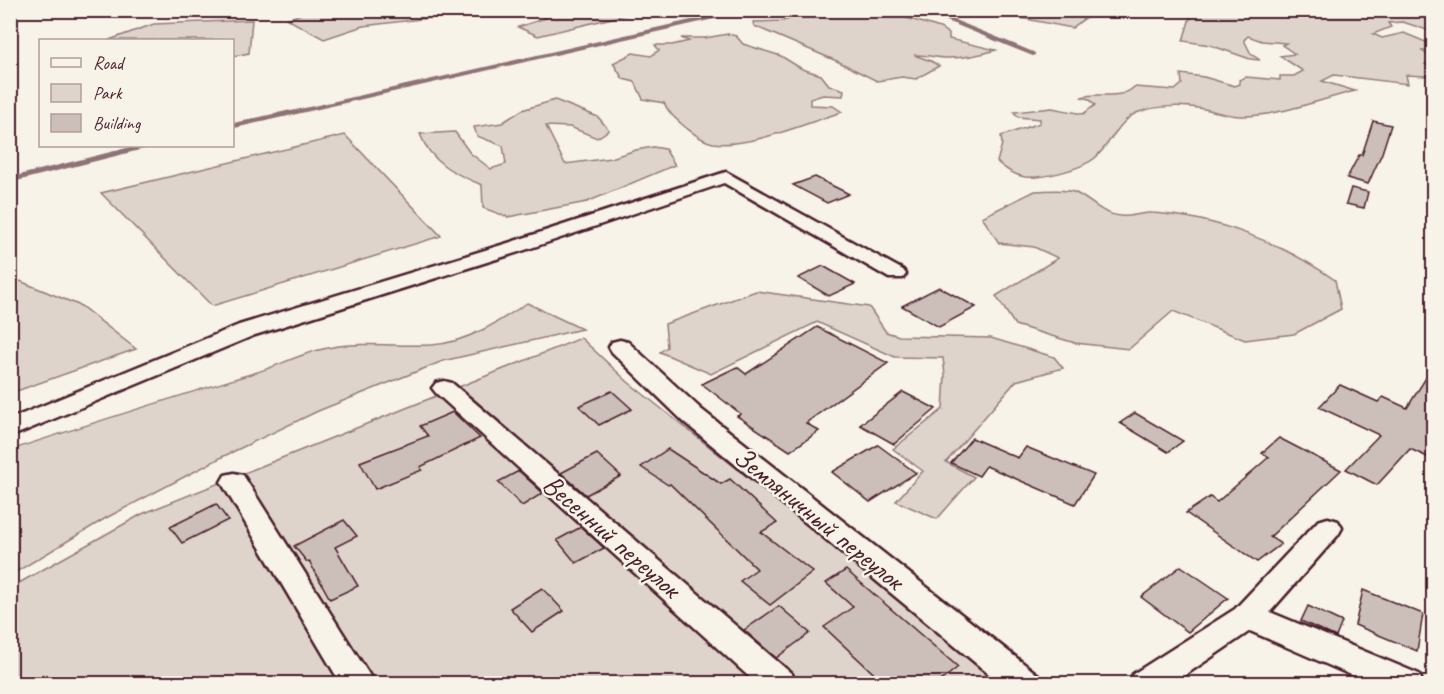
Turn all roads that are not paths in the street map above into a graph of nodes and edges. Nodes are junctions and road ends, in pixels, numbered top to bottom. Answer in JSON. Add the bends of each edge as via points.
{"nodes":[{"id":1,"x":896,"y":274,"type":"dead end"},
{"id":2,"x":620,"y":347,"type":"dead end"},
{"id":3,"x":444,"y":388,"type":"dead end"},
{"id":4,"x":10,"y":429,"type":"edge"},
{"id":5,"x":234,"y":482,"type":"dead end"},
{"id":6,"x":1328,"y":528,"type":"dead end"},
{"id":7,"x":1246,"y":618,"type":"junction"},
{"id":8,"x":358,"y":684,"type":"edge"},
{"id":9,"x":780,"y":684,"type":"edge"},
{"id":10,"x":1025,"y":684,"type":"edge"},
{"id":11,"x":1145,"y":684,"type":"edge"},
{"id":12,"x":1407,"y":684,"type":"edge"}],
"edges":[{"from":1,"to":4,"type":"street","via":[[726,177],[247,330]]},
{"from":2,"to":10,"type":"street","name":"Земляничный переулок","via":[[693,416]]},
{"from":3,"to":9,"type":"street","name":"Весенний переулок"},
{"from":5,"to":8,"type":"street"},
{"from":6,"to":7,"type":"street"},
{"from":7,"to":11,"type":"street"},
{"from":7,"to":12,"type":"street"}]}
